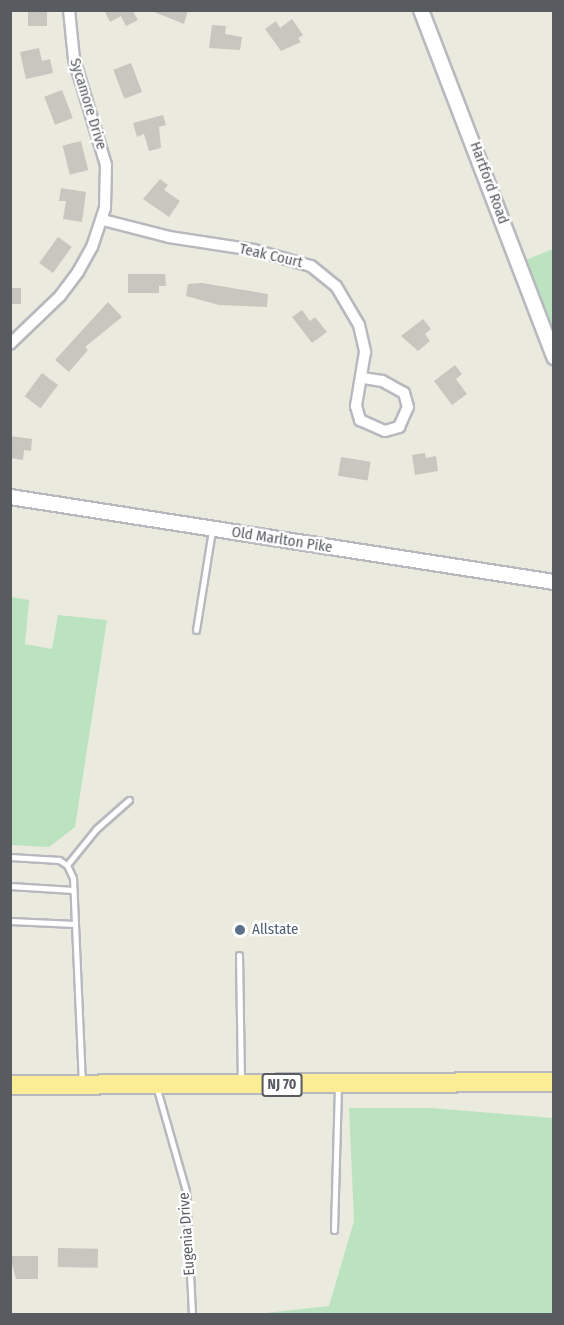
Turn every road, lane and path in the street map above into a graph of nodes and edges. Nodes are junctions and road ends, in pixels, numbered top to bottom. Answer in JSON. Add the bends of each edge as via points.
{"nodes":[{"id":1,"x":69,"y":10,"type":"edge"},
{"id":2,"x":421,"y":10,"type":"edge"},
{"id":3,"x":103,"y":220,"type":"junction"},
{"id":4,"x":10,"y":344,"type":"edge"},
{"id":5,"x":553,"y":353,"type":"edge"},
{"id":6,"x":362,"y":378,"type":"junction"},
{"id":7,"x":10,"y":497,"type":"edge"},
{"id":8,"x":212,"y":529,"type":"junction"},
{"id":9,"x":554,"y":582,"type":"edge"},
{"id":10,"x":196,"y":630,"type":"dead end"},
{"id":11,"x":129,"y":800,"type":"dead end"},
{"id":12,"x":10,"y":857,"type":"edge"},
{"id":13,"x":67,"y":865,"type":"junction"},
{"id":14,"x":10,"y":886,"type":"edge"},
{"id":15,"x":73,"y":890,"type":"junction"},
{"id":16,"x":10,"y":921,"type":"edge"},
{"id":17,"x":75,"y":924,"type":"junction"},
{"id":18,"x":239,"y":955,"type":"dead end"},
{"id":19,"x":554,"y":1082,"type":"edge"},
{"id":20,"x":156,"y":1084,"type":"junction"},
{"id":21,"x":338,"y":1084,"type":"junction"},
{"id":22,"x":10,"y":1085,"type":"edge"},
{"id":23,"x":82,"y":1085,"type":"junction"},
{"id":24,"x":241,"y":1085,"type":"junction"},
{"id":25,"x":334,"y":1230,"type":"dead end"},
{"id":26,"x":192,"y":1314,"type":"edge"}],
"edges":[{"from":1,"to":3,"type":"street","name":"Sycamore Drive","via":[[74,59],[106,165]]},
{"from":2,"to":5,"type":"street","name":"Hartford Road"},
{"from":3,"to":4,"type":"street","name":"Sycamore Drive","via":[[78,272],[60,296]]},
{"from":3,"to":6,"type":"street","name":"Teak Court","via":[[169,237],[254,250],[311,266],[336,286],[354,312],[364,345]]},
{"from":6,"to":6,"type":"street","name":"Teak Court","via":[[356,406],[360,420],[385,431],[399,427],[408,407],[404,393],[382,381]]},
{"from":7,"to":8,"type":"street","name":"Old Marlton Pike"},
{"from":8,"to":9,"type":"street","name":"Old Marlton Pike"},
{"from":8,"to":10,"type":"lane"},
{"from":11,"to":13,"type":"lane","via":[[96,829]]},
{"from":12,"to":13,"type":"lane","via":[[59,860]]},
{"from":13,"to":15,"type":"lane"},
{"from":14,"to":15,"type":"lane"},
{"from":15,"to":17,"type":"lane"},
{"from":16,"to":17,"type":"lane"},
{"from":17,"to":23,"type":"lane"},
{"from":18,"to":24,"type":"lane"},
{"from":19,"to":21,"type":"highway","number":"NJ 70"},
{"from":20,"to":23,"type":"highway","number":"NJ 70"},
{"from":20,"to":24,"type":"highway","number":"NJ 70"},
{"from":20,"to":26,"type":"lane","name":"Eugenia Drive","via":[[186,1191]]},
{"from":21,"to":24,"type":"highway","number":"NJ 70"},
{"from":21,"to":25,"type":"lane"},
{"from":22,"to":23,"type":"highway","number":"NJ 70"}]}
